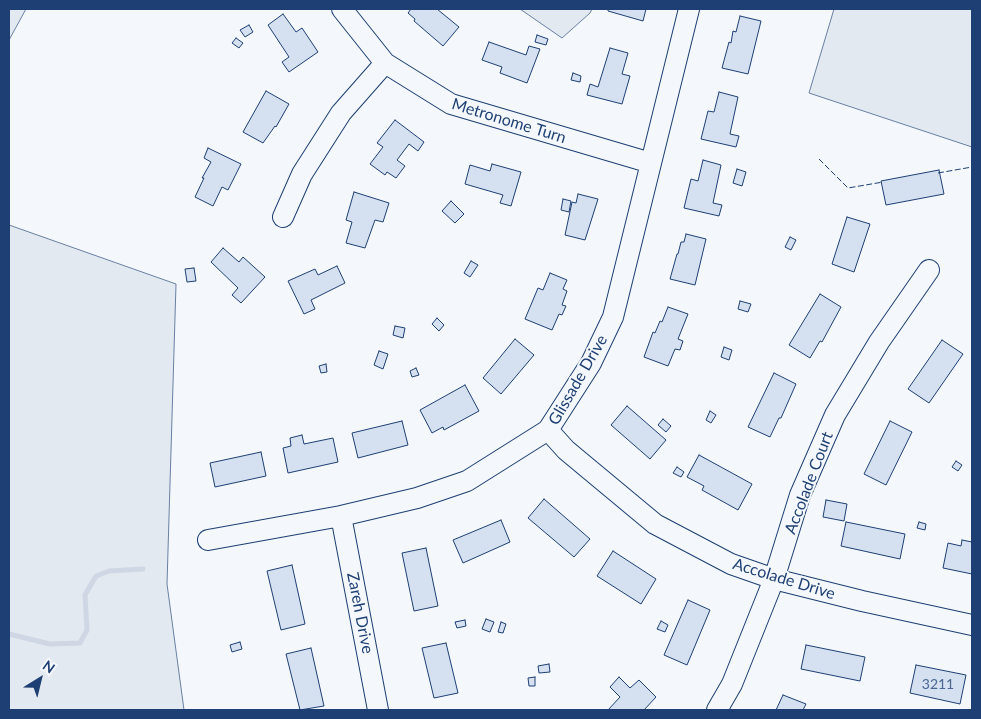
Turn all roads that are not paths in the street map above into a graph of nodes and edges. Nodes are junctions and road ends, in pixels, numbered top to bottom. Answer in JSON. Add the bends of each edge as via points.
{"nodes":[{"id":1,"x":342,"y":9,"type":"edge"},
{"id":2,"x":690,"y":9,"type":"edge"},
{"id":3,"x":384,"y":62,"type":"junction"},
{"id":4,"x":651,"y":163,"type":"junction"},
{"id":5,"x":283,"y":217,"type":"dead end"},
{"id":6,"x":929,"y":270,"type":"dead end"},
{"id":7,"x":548,"y":430,"type":"junction"},
{"id":8,"x":341,"y":516,"type":"junction"},
{"id":9,"x":208,"y":540,"type":"dead end"},
{"id":10,"x":774,"y":579,"type":"junction"},
{"id":11,"x":972,"y":625,"type":"edge"},
{"id":12,"x":378,"y":710,"type":"edge"},
{"id":13,"x":717,"y":710,"type":"edge"}],
"edges":[{"from":1,"to":3,"type":"street","name":"Metronome Turn"},
{"from":2,"to":4,"type":"street","name":"Glissade Drive"},
{"from":3,"to":4,"type":"street","name":"Metronome Turn","via":[[451,104]]},
{"from":3,"to":5,"type":"street","via":[[341,113],[302,174]]},
{"from":4,"to":7,"type":"street","name":"Glissade Drive","via":[[613,317],[592,363]]},
{"from":6,"to":10,"type":"street","name":"Accolade Court","via":[[879,342],[835,415],[800,496]]},
{"from":7,"to":8,"type":"street","name":"Glissade Drive","via":[[467,480],[417,498]]},
{"from":7,"to":10,"type":"street","name":"Accolade Drive","via":[[566,450],[655,524],[731,564]]},
{"from":8,"to":9,"type":"street","name":"Glissade Drive"},
{"from":8,"to":12,"type":"street","name":"Zareh Drive"},
{"from":10,"to":11,"type":"street","name":"Accolade Drive"},
{"from":10,"to":13,"type":"street","name":"Accolade Court","via":[[732,684]]}]}
